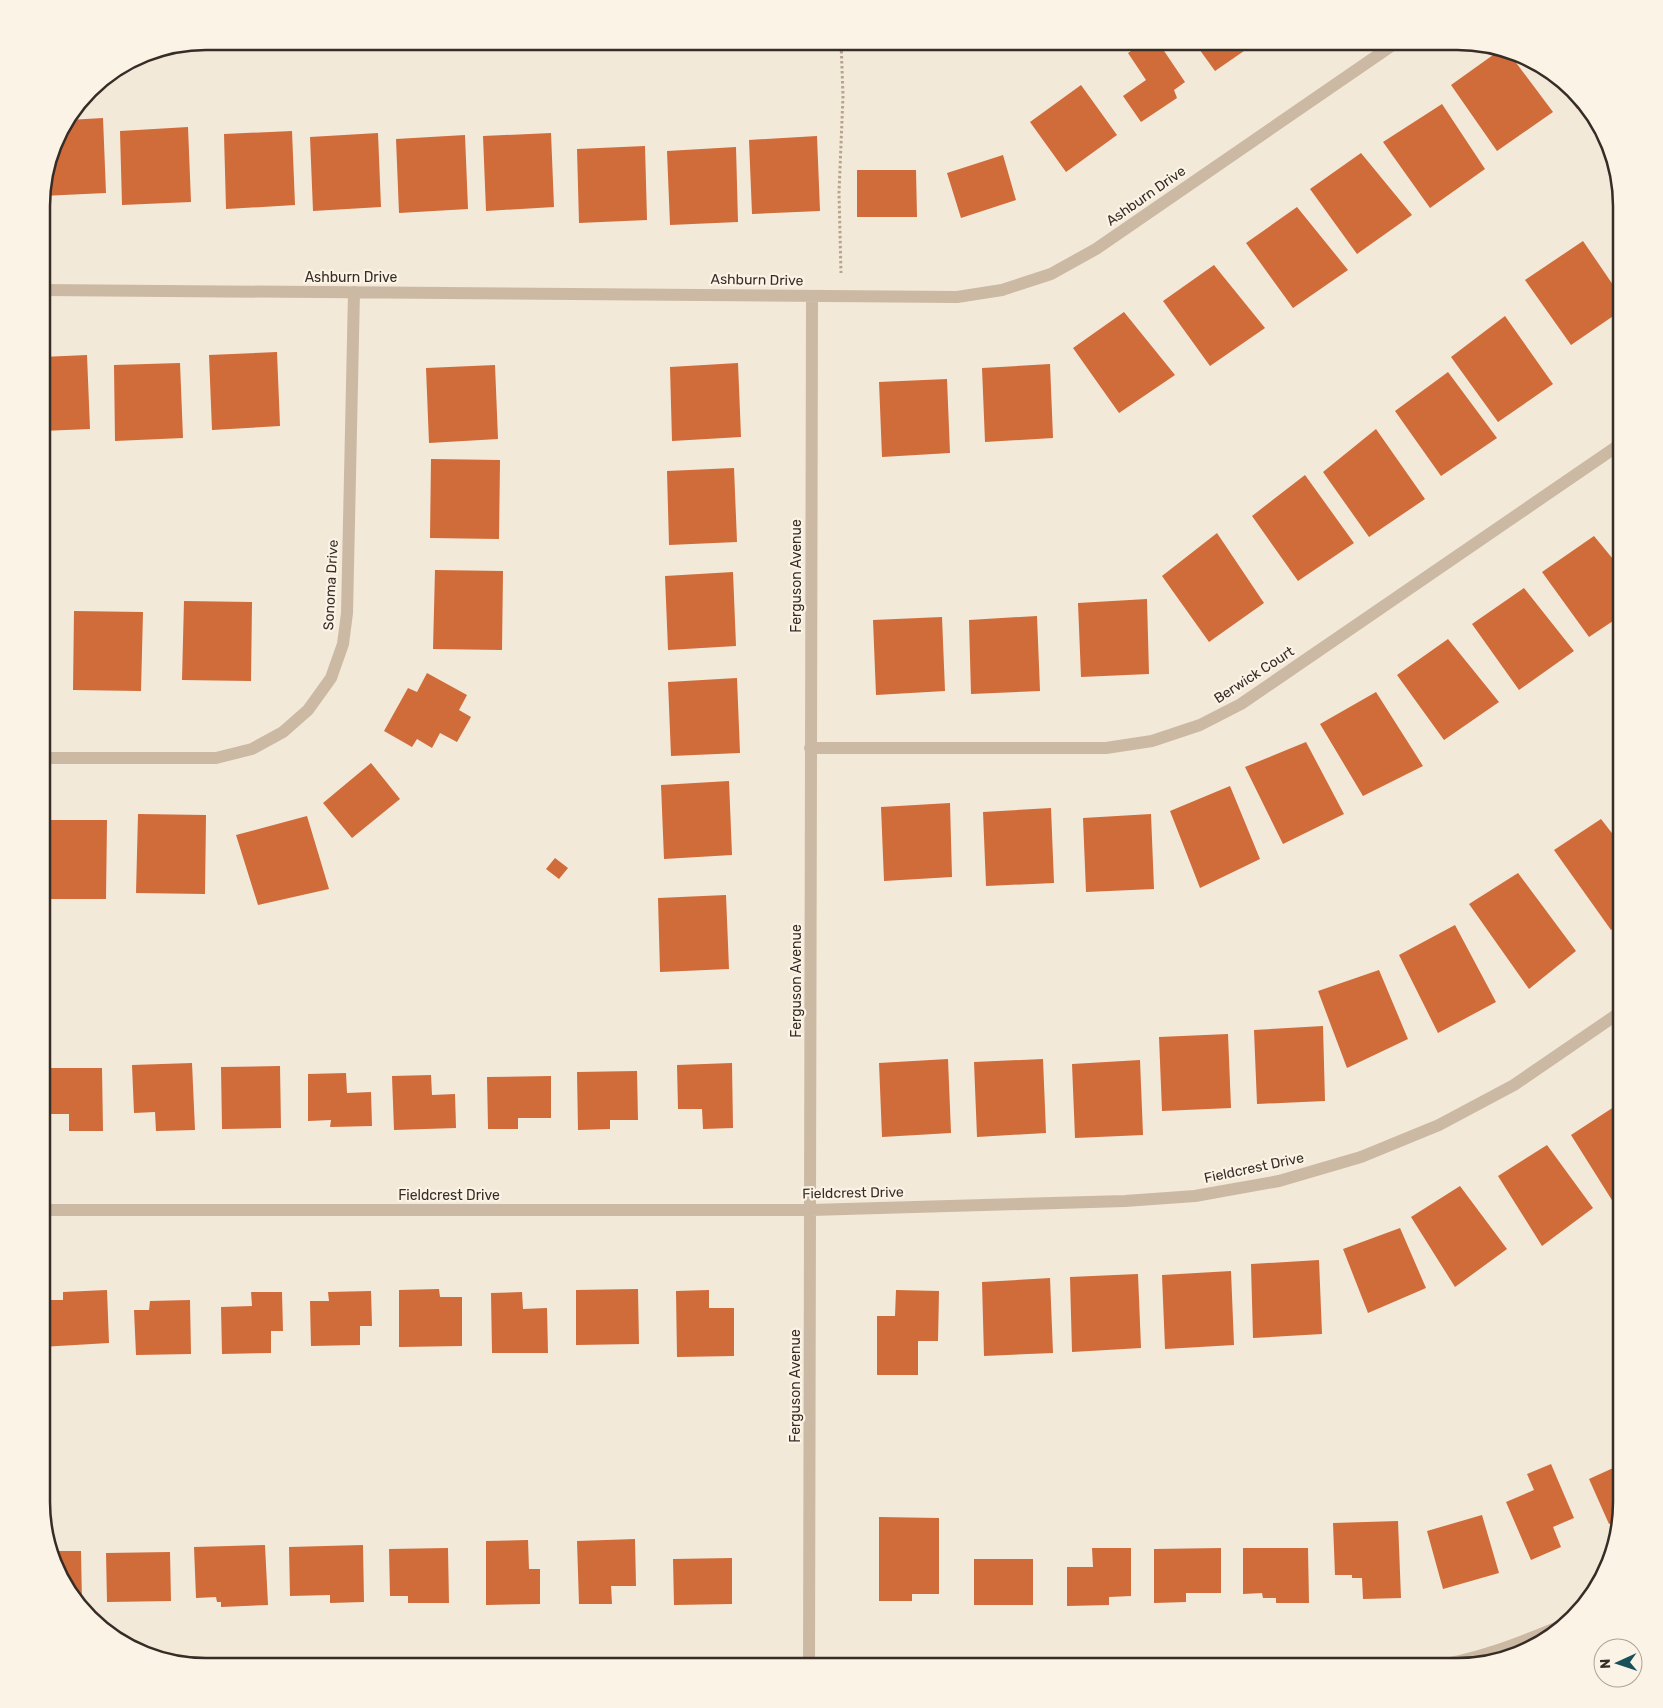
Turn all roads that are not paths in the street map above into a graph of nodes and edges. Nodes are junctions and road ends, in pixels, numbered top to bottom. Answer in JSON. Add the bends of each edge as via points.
{"nodes":[{"id":1,"x":1385,"y":50,"type":"edge"},
{"id":2,"x":50,"y":290,"type":"edge"},
{"id":3,"x":354,"y":292,"type":"junction"},
{"id":4,"x":812,"y":296,"type":"junction"},
{"id":5,"x":1613,"y":449,"type":"edge"},
{"id":6,"x":810,"y":748,"type":"junction"},
{"id":7,"x":50,"y":758,"type":"edge"},
{"id":8,"x":1613,"y":1017,"type":"edge"},
{"id":9,"x":50,"y":1210,"type":"edge"},
{"id":10,"x":811,"y":1210,"type":"junction"},
{"id":11,"x":1538,"y":1635,"type":"edge"},
{"id":12,"x":1475,"y":1657,"type":"edge"},
{"id":13,"x":809,"y":1658,"type":"edge"}],
"edges":[{"from":1,"to":4,"type":"street","name":"Ashburn Drive","via":[[1096,249],[1050,274],[1002,290],[956,297]]},
{"from":2,"to":3,"type":"street","name":"Ashburn Drive"},
{"from":3,"to":4,"type":"street","name":"Ashburn Drive"},
{"from":3,"to":7,"type":"street","name":"Sonoma Drive","via":[[347,613],[343,644],[331,678],[308,710],[283,732],[252,749],[216,758]]},
{"from":4,"to":6,"type":"street","name":"Ferguson Avenue"},
{"from":5,"to":6,"type":"street","name":"Berwick Court","via":[[1241,704],[1200,725],[1152,741],[1106,748]]},
{"from":6,"to":10,"type":"street","name":"Ferguson Avenue"},
{"from":8,"to":10,"type":"street","name":"Fieldcrest Drive","via":[[1514,1085],[1439,1125],[1361,1157],[1279,1181],[1195,1196],[1124,1201]]},
{"from":9,"to":10,"type":"street","name":"Fieldcrest Drive"},
{"from":10,"to":13,"type":"street","name":"Ferguson Avenue"},
{"from":11,"to":12,"type":"street"}]}
